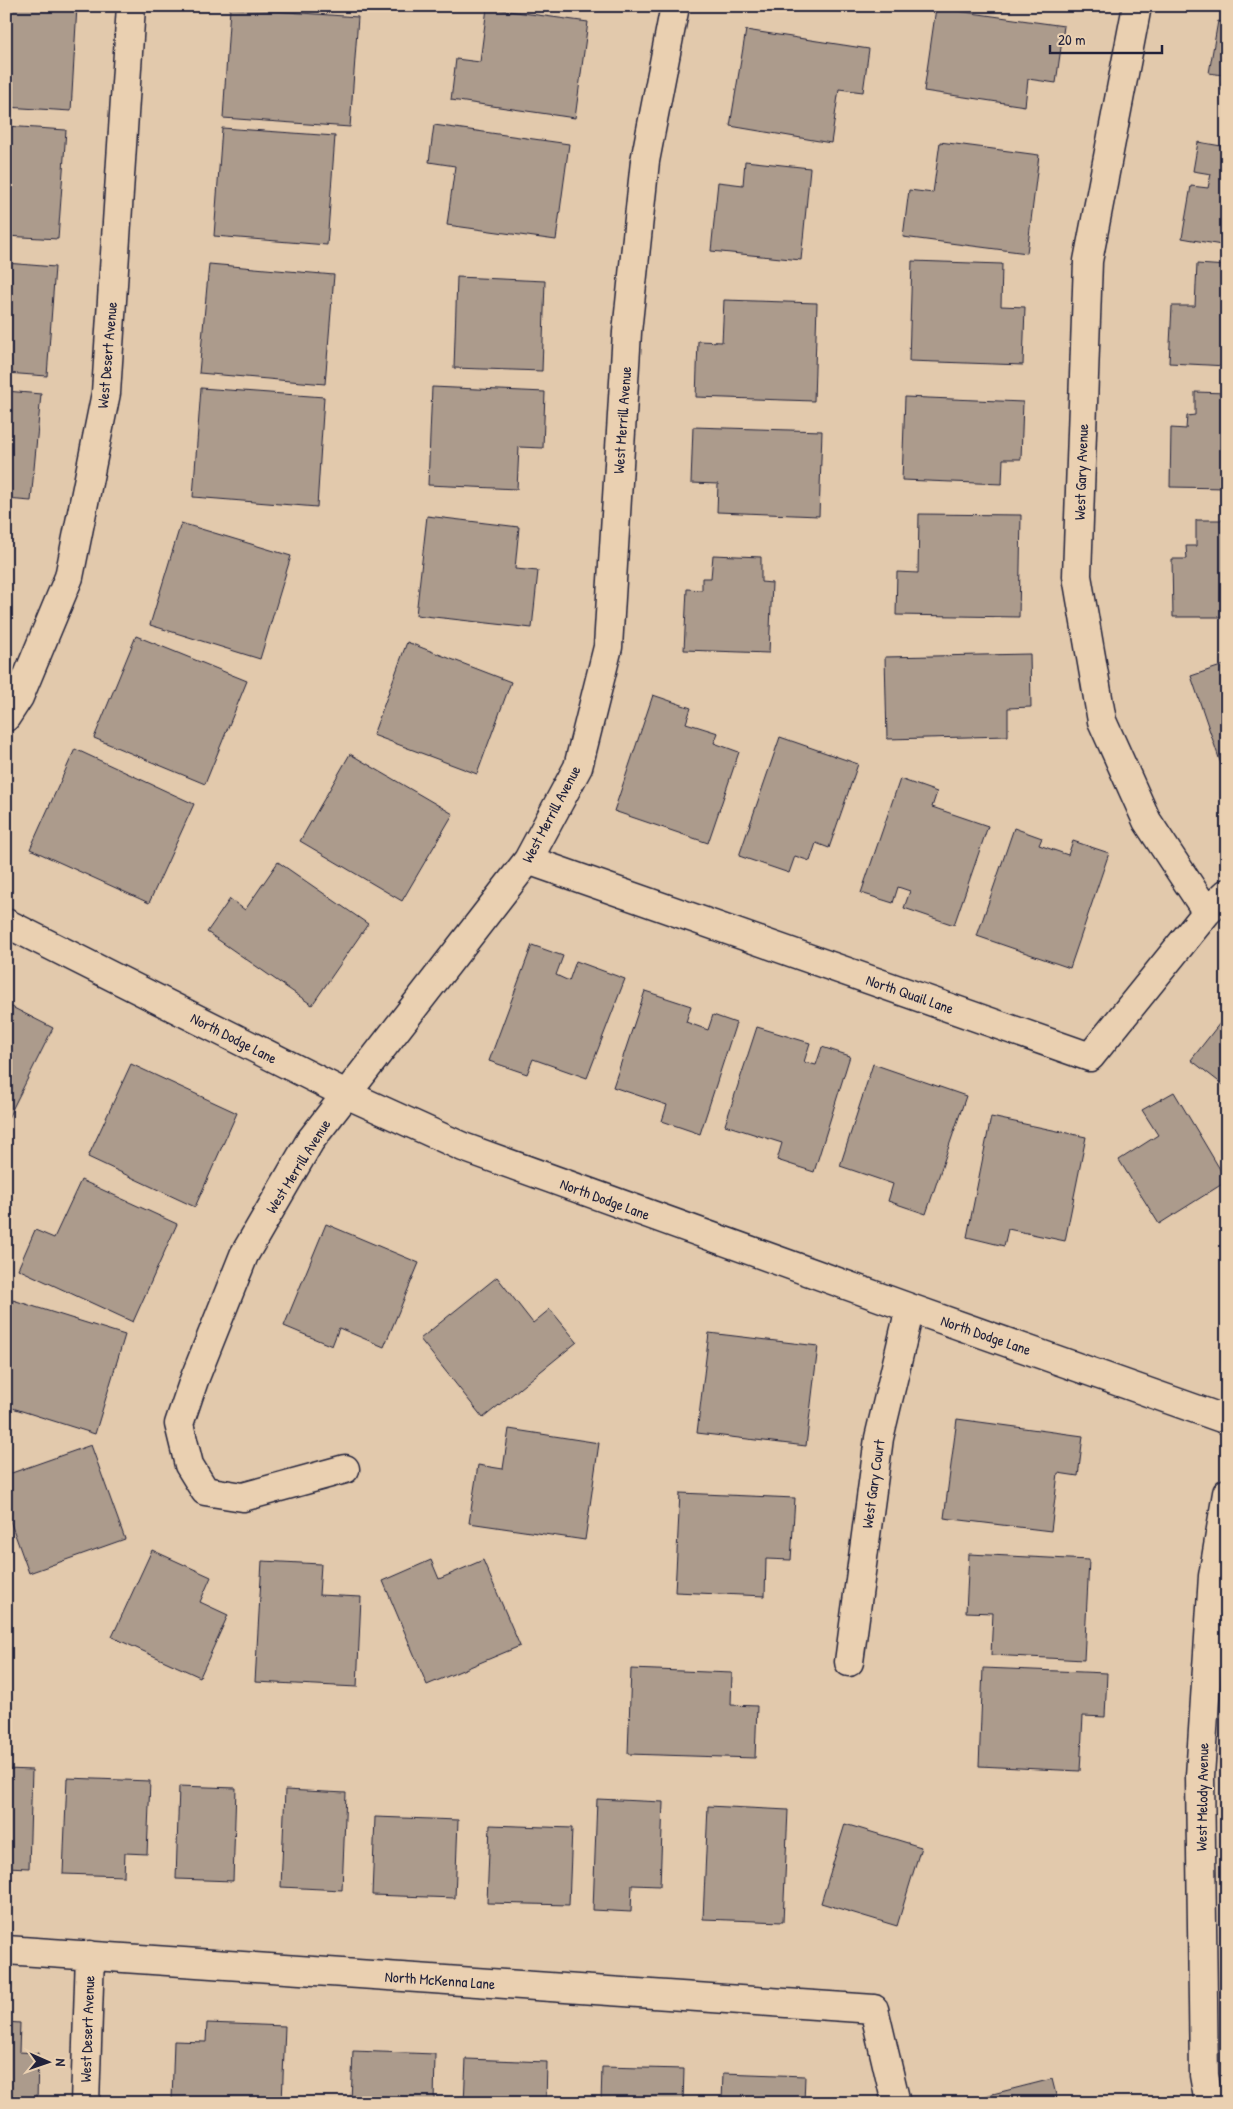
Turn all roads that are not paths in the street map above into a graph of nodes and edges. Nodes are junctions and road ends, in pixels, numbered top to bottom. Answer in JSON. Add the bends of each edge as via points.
{"nodes":[{"id":1,"x":131,"y":6,"type":"edge"},
{"id":2,"x":675,"y":6,"type":"edge"},
{"id":3,"x":1137,"y":6,"type":"edge"},
{"id":4,"x":6,"y":717,"type":"edge"},
{"id":5,"x":528,"y":860,"type":"junction"},
{"id":6,"x":1227,"y":894,"type":"edge"},
{"id":7,"x":1207,"y":912,"type":"junction"},
{"id":8,"x":6,"y":923,"type":"edge"},
{"id":9,"x":346,"y":1094,"type":"junction"},
{"id":10,"x":910,"y":1308,"type":"junction"},
{"id":11,"x":1227,"y":1420,"type":"edge"},
{"id":12,"x":344,"y":1468,"type":"dead end"},
{"id":13,"x":1227,"y":1493,"type":"edge"},
{"id":14,"x":849,"y":1662,"type":"dead end"},
{"id":15,"x":6,"y":1950,"type":"edge"},
{"id":16,"x":90,"y":1955,"type":"junction"},
{"id":17,"x":85,"y":2103,"type":"edge"},
{"id":18,"x":896,"y":2103,"type":"edge"},
{"id":19,"x":1210,"y":2103,"type":"edge"}],
"edges":[{"from":1,"to":4,"type":"street","name":"West Desert Avenue","via":[[106,393],[69,576],[20,696]]},
{"from":2,"to":5,"type":"street","name":"West Merrill Avenue","via":[[645,161],[627,332],[608,647],[578,768]]},
{"from":3,"to":7,"type":"street","name":"West Gary Avenue","via":[[1088,261],[1077,576],[1102,721],[1147,821]]},
{"from":5,"to":7,"type":"street","name":"North Quail Lane","via":[[1090,1057]]},
{"from":5,"to":9,"type":"street","name":"West Merrill Avenue"},
{"from":6,"to":7,"type":"street","name":"North Quail Lane"},
{"from":8,"to":9,"type":"street","name":"North Dodge Lane"},
{"from":9,"to":10,"type":"street","name":"North Dodge Lane","via":[[463,1147]]},
{"from":9,"to":12,"type":"street","name":"West Merrill Avenue","via":[[310,1141],[244,1255],[179,1424],[189,1465],[205,1491],[243,1497]]},
{"from":10,"to":11,"type":"street","name":"North Dodge Lane"},
{"from":10,"to":14,"type":"street","name":"West Gary Court","via":[[879,1438]]},
{"from":13,"to":19,"type":"street","name":"West Melody Avenue","via":[[1213,1576],[1200,1776],[1204,2075]]},
{"from":15,"to":16,"type":"street","name":"North McKenna Lane"},
{"from":16,"to":17,"type":"street","name":"West Desert Avenue"},
{"from":16,"to":18,"type":"street","name":"North McKenna Lane","via":[[874,2010]]}]}
